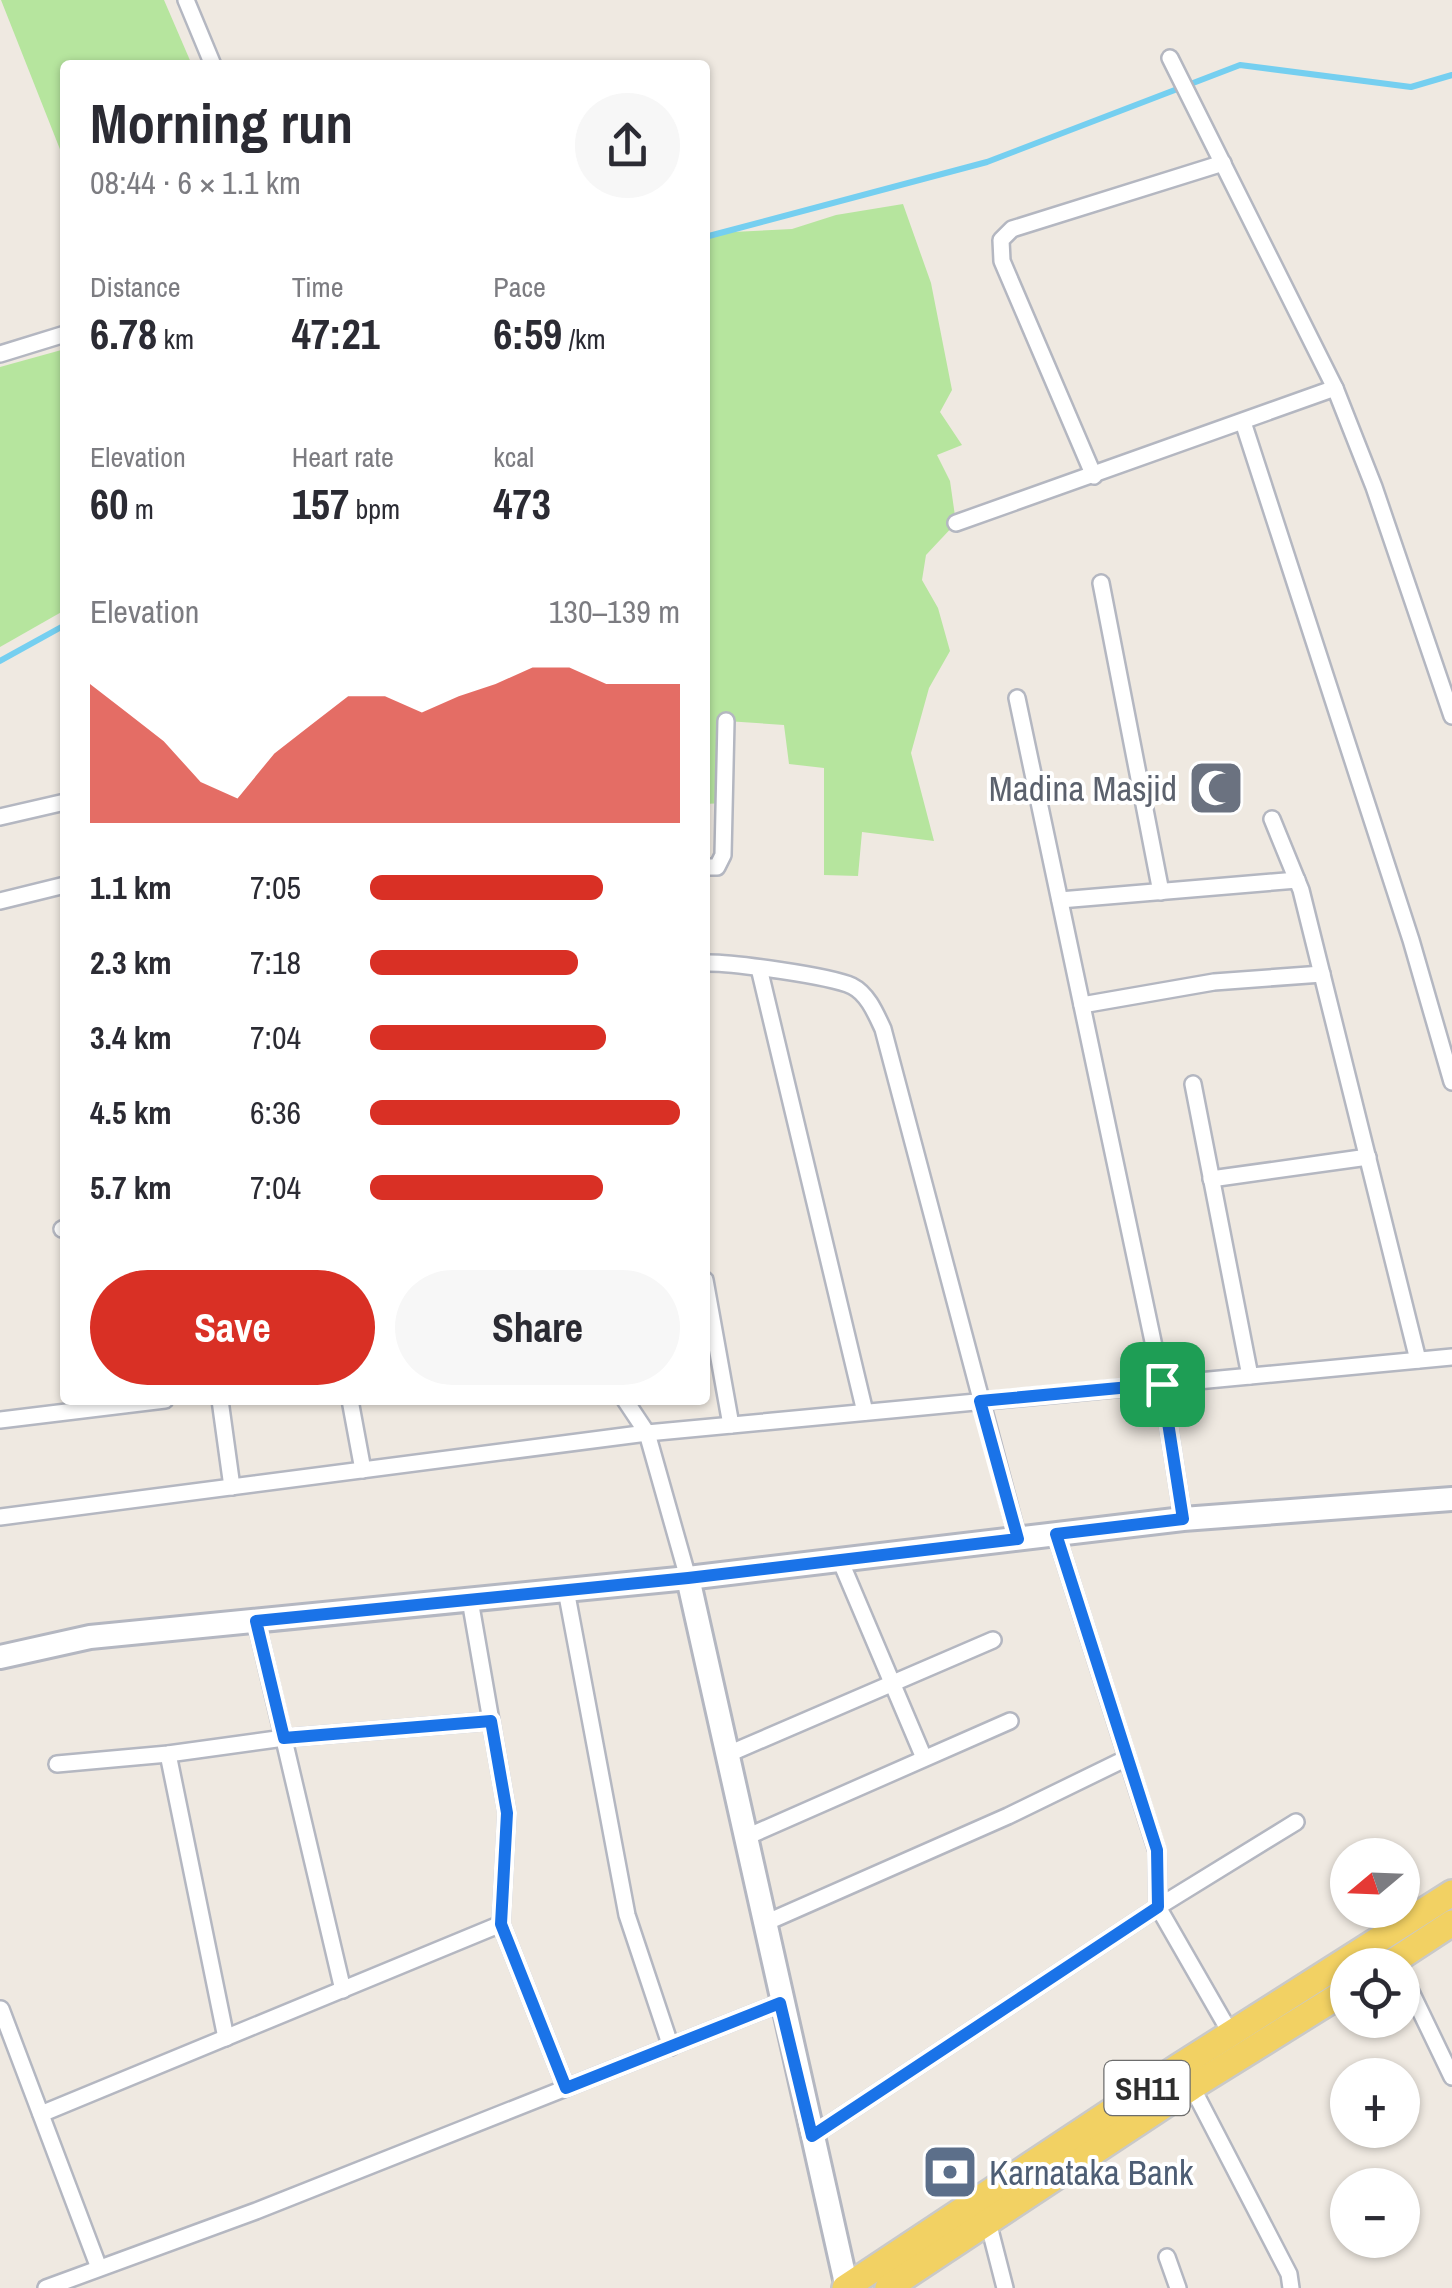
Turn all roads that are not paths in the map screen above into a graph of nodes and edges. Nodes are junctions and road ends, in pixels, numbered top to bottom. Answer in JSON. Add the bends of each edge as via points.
{"nodes":[{"id":1,"x":186,"y":0,"type":"edge"},
{"id":2,"x":1170,"y":58,"type":"dead end"},
{"id":3,"x":211,"y":60,"type":"edge"},
{"id":4,"x":1223,"y":163,"type":"junction"},
{"id":5,"x":60,"y":336,"type":"edge"},
{"id":6,"x":0,"y":354,"type":"edge"},
{"id":7,"x":1335,"y":388,"type":"junction"},
{"id":8,"x":1243,"y":422,"type":"junction"},
{"id":9,"x":1094,"y":476,"type":"junction"},
{"id":10,"x":956,"y":523,"type":"dead end"},
{"id":11,"x":1101,"y":583,"type":"dead end"},
{"id":12,"x":1017,"y":698,"type":"dead end"},
{"id":13,"x":1452,"y":716,"type":"edge"},
{"id":14,"x":726,"y":721,"type":"dead end"},
{"id":15,"x":60,"y":803,"type":"edge"},
{"id":16,"x":0,"y":818,"type":"edge"},
{"id":17,"x":1272,"y":819,"type":"dead end"},
{"id":18,"x":710,"y":867,"type":"edge"},
{"id":19,"x":1298,"y":880,"type":"junction"},
{"id":20,"x":60,"y":886,"type":"edge"},
{"id":21,"x":1162,"y":892,"type":"junction"},
{"id":22,"x":1060,"y":900,"type":"junction"},
{"id":23,"x":0,"y":901,"type":"edge"},
{"id":24,"x":710,"y":963,"type":"edge"},
{"id":25,"x":759,"y":968,"type":"junction"},
{"id":26,"x":1322,"y":974,"type":"junction"},
{"id":27,"x":1082,"y":1004,"type":"junction"},
{"id":28,"x":1452,"y":1082,"type":"edge"},
{"id":29,"x":1193,"y":1084,"type":"dead end"},
{"id":30,"x":1368,"y":1157,"type":"junction"},
{"id":31,"x":1211,"y":1179,"type":"junction"},
{"id":32,"x":710,"y":1307,"type":"edge"},
{"id":33,"x":1452,"y":1357,"type":"edge"},
{"id":34,"x":1418,"y":1360,"type":"junction"},
{"id":35,"x":1250,"y":1376,"type":"junction"},
{"id":36,"x":1162,"y":1384,"type":"junction"},
{"id":37,"x":980,"y":1401,"type":"junction"},
{"id":38,"x":123,"y":1405,"type":"edge"},
{"id":39,"x":221,"y":1405,"type":"edge"},
{"id":40,"x":351,"y":1405,"type":"edge"},
{"id":41,"x":628,"y":1405,"type":"edge"},
{"id":42,"x":865,"y":1412,"type":"junction"},
{"id":43,"x":0,"y":1420,"type":"edge"},
{"id":44,"x":732,"y":1425,"type":"junction"},
{"id":45,"x":647,"y":1433,"type":"junction"},
{"id":46,"x":362,"y":1470,"type":"junction"},
{"id":47,"x":232,"y":1487,"type":"junction"},
{"id":48,"x":1452,"y":1499,"type":"edge"},
{"id":49,"x":0,"y":1517,"type":"edge"},
{"id":50,"x":1183,"y":1519,"type":"junction"},
{"id":51,"x":1056,"y":1534,"type":"junction"},
{"id":52,"x":1018,"y":1539,"type":"junction"},
{"id":53,"x":840,"y":1560,"type":"junction"},
{"id":54,"x":688,"y":1578,"type":"junction"},
{"id":55,"x":566,"y":1590,"type":"junction"},
{"id":56,"x":470,"y":1600,"type":"junction"},
{"id":57,"x":256,"y":1621,"type":"junction"},
{"id":58,"x":993,"y":1640,"type":"dead end"},
{"id":59,"x":0,"y":1656,"type":"edge"},
{"id":60,"x":891,"y":1682,"type":"junction"},
{"id":61,"x":491,"y":1721,"type":"junction"},
{"id":62,"x":1010,"y":1721,"type":"dead end"},
{"id":63,"x":284,"y":1738,"type":"junction"},
{"id":64,"x":168,"y":1754,"type":"junction"},
{"id":65,"x":726,"y":1755,"type":"junction"},
{"id":66,"x":924,"y":1758,"type":"junction"},
{"id":67,"x":1127,"y":1758,"type":"junction"},
{"id":68,"x":58,"y":1764,"type":"dead end"},
{"id":69,"x":1296,"y":1822,"type":"dead end"},
{"id":70,"x":744,"y":1838,"type":"junction"},
{"id":71,"x":1452,"y":1893,"type":"edge"},
{"id":72,"x":1158,"y":1907,"type":"junction"},
{"id":73,"x":1452,"y":1922,"type":"edge"},
{"id":74,"x":501,"y":1924,"type":"junction"},
{"id":75,"x":763,"y":1924,"type":"junction"},
{"id":76,"x":1419,"y":1948,"type":"edge"},
{"id":77,"x":343,"y":1990,"type":"junction"},
{"id":78,"x":1330,"y":2001,"type":"edge"},
{"id":79,"x":780,"y":2003,"type":"junction"},
{"id":80,"x":1420,"y":2007,"type":"edge"},
{"id":81,"x":0,"y":2010,"type":"edge"},
{"id":82,"x":1231,"y":2034,"type":"junction"},
{"id":83,"x":226,"y":2038,"type":"junction"},
{"id":84,"x":671,"y":2047,"type":"junction"},
{"id":85,"x":1447,"y":2056,"type":"edge"},
{"id":86,"x":1452,"y":2077,"type":"edge"},
{"id":87,"x":1192,"y":2087,"type":"junction"},
{"id":88,"x":566,"y":2088,"type":"junction"},
{"id":89,"x":41,"y":2114,"type":"junction"},
{"id":90,"x":812,"y":2136,"type":"junction"},
{"id":91,"x":985,"y":2209,"type":"junction"},
{"id":92,"x":1167,"y":2258,"type":"dead end"},
{"id":93,"x":100,"y":2268,"type":"junction"},
{"id":94,"x":46,"y":2288,"type":"edge"},
{"id":95,"x":847,"y":2288,"type":"edge"},
{"id":96,"x":888,"y":2288,"type":"edge"},
{"id":97,"x":1006,"y":2288,"type":"edge"},
{"id":98,"x":1178,"y":2288,"type":"edge"},
{"id":99,"x":1291,"y":2288,"type":"edge"}],
"edges":[{"from":1,"to":3,"type":"street"},
{"from":2,"to":4,"type":"street"},
{"from":4,"to":7,"type":"street"},
{"from":4,"to":9,"type":"street","via":[[1012,229],[1001,240],[1002,261]]},
{"from":5,"to":6,"type":"street"},
{"from":7,"to":8,"type":"street"},
{"from":7,"to":13,"type":"street"},
{"from":8,"to":9,"type":"street"},
{"from":8,"to":28,"type":"street"},
{"from":9,"to":10,"type":"street"},
{"from":11,"to":21,"type":"street"},
{"from":12,"to":22,"type":"street"},
{"from":14,"to":18,"type":"street","via":[[723,855]]},
{"from":15,"to":16,"type":"street"},
{"from":17,"to":19,"type":"street"},
{"from":19,"to":21,"type":"street"},
{"from":19,"to":26,"type":"street"},
{"from":20,"to":23,"type":"street"},
{"from":21,"to":22,"type":"street"},
{"from":22,"to":27,"type":"street"},
{"from":24,"to":25,"type":"street"},
{"from":25,"to":37,"type":"street","via":[[852,986],[870,1002],[883,1029]]},
{"from":25,"to":42,"type":"street"},
{"from":26,"to":27,"type":"street","via":[[1214,982]]},
{"from":26,"to":30,"type":"street"},
{"from":27,"to":36,"type":"street"},
{"from":29,"to":31,"type":"street"},
{"from":30,"to":31,"type":"street"},
{"from":30,"to":34,"type":"street"},
{"from":31,"to":35,"type":"street"},
{"from":32,"to":44,"type":"street"},
{"from":33,"to":34,"type":"street"},
{"from":34,"to":35,"type":"street"},
{"from":35,"to":36,"type":"street"},
{"from":36,"to":37,"type":"street"},
{"from":36,"to":50,"type":"street"},
{"from":37,"to":42,"type":"street"},
{"from":37,"to":52,"type":"street"},
{"from":38,"to":43,"type":"street"},
{"from":39,"to":47,"type":"street"},
{"from":40,"to":46,"type":"street"},
{"from":41,"to":45,"type":"street"},
{"from":42,"to":44,"type":"street"},
{"from":44,"to":45,"type":"street"},
{"from":45,"to":46,"type":"street"},
{"from":45,"to":54,"type":"street"},
{"from":46,"to":47,"type":"street"},
{"from":47,"to":49,"type":"street"},
{"from":48,"to":50,"type":"street"},
{"from":50,"to":51,"type":"street"},
{"from":51,"to":52,"type":"street"},
{"from":51,"to":67,"type":"street"},
{"from":52,"to":53,"type":"street"},
{"from":53,"to":54,"type":"street"},
{"from":53,"to":60,"type":"street"},
{"from":54,"to":55,"type":"street"},
{"from":54,"to":65,"type":"street"},
{"from":55,"to":56,"type":"street"},
{"from":55,"to":84,"type":"street","via":[[627,1914]]},
{"from":56,"to":57,"type":"street"},
{"from":56,"to":61,"type":"street"},
{"from":57,"to":59,"type":"street","via":[[90,1637]]},
{"from":57,"to":63,"type":"street"},
{"from":58,"to":60,"type":"street"},
{"from":60,"to":65,"type":"street"},
{"from":60,"to":66,"type":"street"},
{"from":61,"to":63,"type":"street"},
{"from":61,"to":74,"type":"street","via":[[507,1813]]},
{"from":62,"to":66,"type":"street"},
{"from":63,"to":64,"type":"street"},
{"from":63,"to":77,"type":"street"},
{"from":64,"to":68,"type":"street"},
{"from":64,"to":83,"type":"street"},
{"from":65,"to":70,"type":"street"},
{"from":66,"to":70,"type":"street"},
{"from":67,"to":72,"type":"street","via":[[1157,1850]]},
{"from":67,"to":75,"type":"street"},
{"from":69,"to":72,"type":"street"},
{"from":70,"to":75,"type":"street"},
{"from":71,"to":82,"type":"main road","number":"SH11"},
{"from":72,"to":82,"type":"street"},
{"from":72,"to":90,"type":"street"},
{"from":73,"to":76,"type":"main road"},
{"from":74,"to":77,"type":"street"},
{"from":74,"to":88,"type":"street"},
{"from":75,"to":79,"type":"street"},
{"from":77,"to":83,"type":"street"},
{"from":78,"to":87,"type":"main road","number":"SH11"},
{"from":79,"to":84,"type":"street"},
{"from":79,"to":90,"type":"street"},
{"from":80,"to":85,"type":"street"},
{"from":81,"to":89,"type":"street"},
{"from":82,"to":91,"type":"main road","number":"SH11"},
{"from":83,"to":89,"type":"street"},
{"from":84,"to":88,"type":"street"},
{"from":85,"to":86,"type":"street"},
{"from":87,"to":91,"type":"main road","number":"SH11"},
{"from":87,"to":99,"type":"street"},
{"from":88,"to":93,"type":"street"},
{"from":89,"to":93,"type":"street"},
{"from":90,"to":95,"type":"street"},
{"from":91,"to":95,"type":"main road","number":"SH11"},
{"from":91,"to":96,"type":"main road","number":"SH11"},
{"from":91,"to":97,"type":"street"},
{"from":92,"to":98,"type":"street"},
{"from":93,"to":94,"type":"street"}]}
